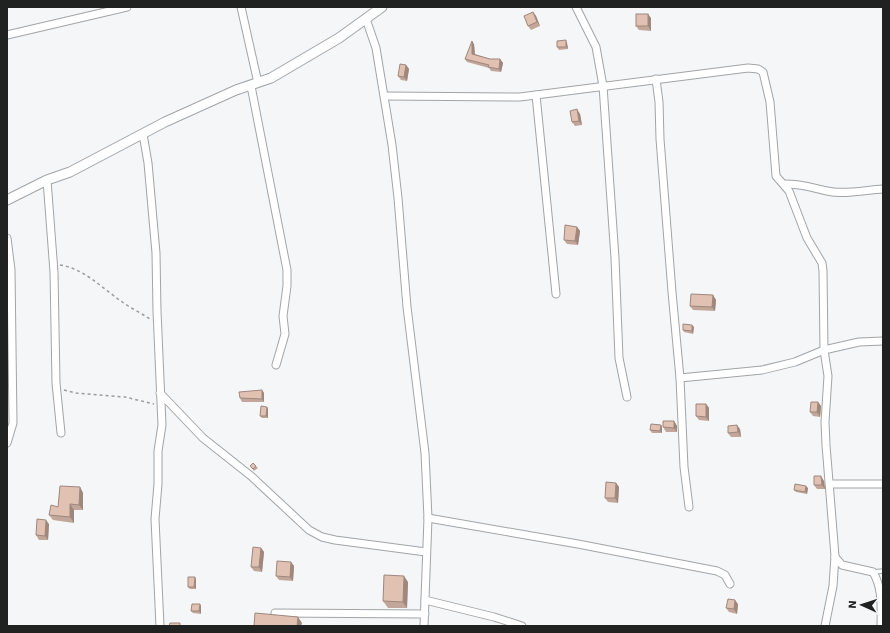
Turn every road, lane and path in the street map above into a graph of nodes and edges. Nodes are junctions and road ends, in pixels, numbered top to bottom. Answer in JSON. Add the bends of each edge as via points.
{"nodes":[{"id":1,"x":127,"y":7,"type":"edge"},
{"id":2,"x":241,"y":7,"type":"edge"},
{"id":3,"x":382,"y":7,"type":"edge"},
{"id":4,"x":576,"y":7,"type":"edge"},
{"id":5,"x":366,"y":19,"type":"junction"},
{"id":6,"x":7,"y":35,"type":"edge"},
{"id":7,"x":656,"y":79,"type":"junction"},
{"id":8,"x":254,"y":84,"type":"junction"},
{"id":9,"x":603,"y":86,"type":"junction"},
{"id":10,"x":536,"y":95,"type":"junction"},
{"id":11,"x":385,"y":96,"type":"junction"},
{"id":12,"x":143,"y":134,"type":"junction"},
{"id":13,"x":47,"y":180,"type":"junction"},
{"id":14,"x":784,"y":184,"type":"junction"},
{"id":15,"x":883,"y":189,"type":"edge"},
{"id":16,"x":7,"y":200,"type":"edge"},
{"id":17,"x":7,"y":238,"type":"edge"},
{"id":18,"x":53,"y":264,"type":"junction"},
{"id":19,"x":556,"y":294,"type":"dead end"},
{"id":20,"x":157,"y":323,"type":"junction"},
{"id":21,"x":883,"y":341,"type":"edge"},
{"id":22,"x":824,"y":350,"type":"junction"},
{"id":23,"x":276,"y":365,"type":"dead end"},
{"id":24,"x":680,"y":378,"type":"junction"},
{"id":25,"x":56,"y":388,"type":"junction"},
{"id":26,"x":160,"y":393,"type":"junction"},
{"id":27,"x":627,"y":397,"type":"dead end"},
{"id":28,"x":161,"y":405,"type":"junction"},
{"id":29,"x":61,"y":433,"type":"dead end"},
{"id":30,"x":7,"y":443,"type":"edge"},
{"id":31,"x":830,"y":484,"type":"junction"},
{"id":32,"x":883,"y":484,"type":"edge"},
{"id":33,"x":689,"y":507,"type":"dead end"},
{"id":34,"x":428,"y":518,"type":"junction"},
{"id":35,"x":426,"y":552,"type":"junction"},
{"id":36,"x":835,"y":556,"type":"junction"},
{"id":37,"x":883,"y":571,"type":"edge"},
{"id":38,"x":873,"y":572,"type":"junction"},
{"id":39,"x":730,"y":584,"type":"dead end"},
{"id":40,"x":425,"y":600,"type":"junction"},
{"id":41,"x":274,"y":614,"type":"edge"},
{"id":42,"x":425,"y":614,"type":"junction"},
{"id":43,"x":160,"y":626,"type":"edge"},
{"id":44,"x":424,"y":626,"type":"edge"},
{"id":45,"x":522,"y":626,"type":"edge"},
{"id":46,"x":825,"y":626,"type":"edge"},
{"id":47,"x":881,"y":626,"type":"edge"}],
"edges":[{"from":1,"to":6,"type":"street"},
{"from":2,"to":8,"type":"street"},
{"from":3,"to":5,"type":"street"},
{"from":4,"to":9,"type":"street","via":[[596,46]]},
{"from":5,"to":8,"type":"street","via":[[282,72]]},
{"from":5,"to":11,"type":"street","via":[[376,48]]},
{"from":7,"to":9,"type":"street"},
{"from":7,"to":14,"type":"street","via":[[748,68],[763,72],[770,102],[776,176]]},
{"from":7,"to":24,"type":"street"},
{"from":8,"to":12,"type":"street"},
{"from":8,"to":23,"type":"street","via":[[287,270],[283,316],[285,334]]},
{"from":9,"to":10,"type":"street"},
{"from":9,"to":27,"type":"street","via":[[619,358]]},
{"from":10,"to":11,"type":"street"},
{"from":10,"to":19,"type":"street"},
{"from":11,"to":34,"type":"street","via":[[425,453]]},
{"from":12,"to":13,"type":"street","via":[[70,172]]},
{"from":12,"to":20,"type":"street","via":[[154,220]]},
{"from":13,"to":16,"type":"street"},
{"from":13,"to":18,"type":"street"},
{"from":14,"to":15,"type":"street","via":[[808,185],[840,192]]},
{"from":14,"to":22,"type":"street","via":[[807,238],[822,263]]},
{"from":17,"to":30,"type":"street","via":[[11,270],[13,423]]},
{"from":18,"to":20,"type":"path","via":[[73,268]]},
{"from":18,"to":25,"type":"street"},
{"from":20,"to":26,"type":"street"},
{"from":21,"to":22,"type":"street","via":[[859,342]]},
{"from":22,"to":24,"type":"street","via":[[796,362],[762,370]]},
{"from":22,"to":31,"type":"street","via":[[828,376],[825,422]]},
{"from":24,"to":33,"type":"street","via":[[684,467]]},
{"from":25,"to":28,"type":"path","via":[[76,393],[125,397]]},
{"from":25,"to":29,"type":"street"},
{"from":26,"to":28,"type":"street"},
{"from":26,"to":35,"type":"street","via":[[203,438],[252,476],[309,530],[322,537],[336,540]]},
{"from":28,"to":43,"type":"street","via":[[162,425],[158,451],[155,519]]},
{"from":31,"to":32,"type":"street"},
{"from":31,"to":36,"type":"street"},
{"from":34,"to":35,"type":"street"},
{"from":34,"to":39,"type":"street","via":[[571,542],[716,571],[725,575]]},
{"from":35,"to":40,"type":"street"},
{"from":36,"to":38,"type":"street","via":[[842,565]]},
{"from":36,"to":46,"type":"street","via":[[833,586]]},
{"from":37,"to":38,"type":"lane"},
{"from":38,"to":47,"type":"street","via":[[881,594]]},
{"from":40,"to":42,"type":"street"},
{"from":40,"to":45,"type":"street"},
{"from":41,"to":42,"type":"street"},
{"from":42,"to":44,"type":"street"}]}
